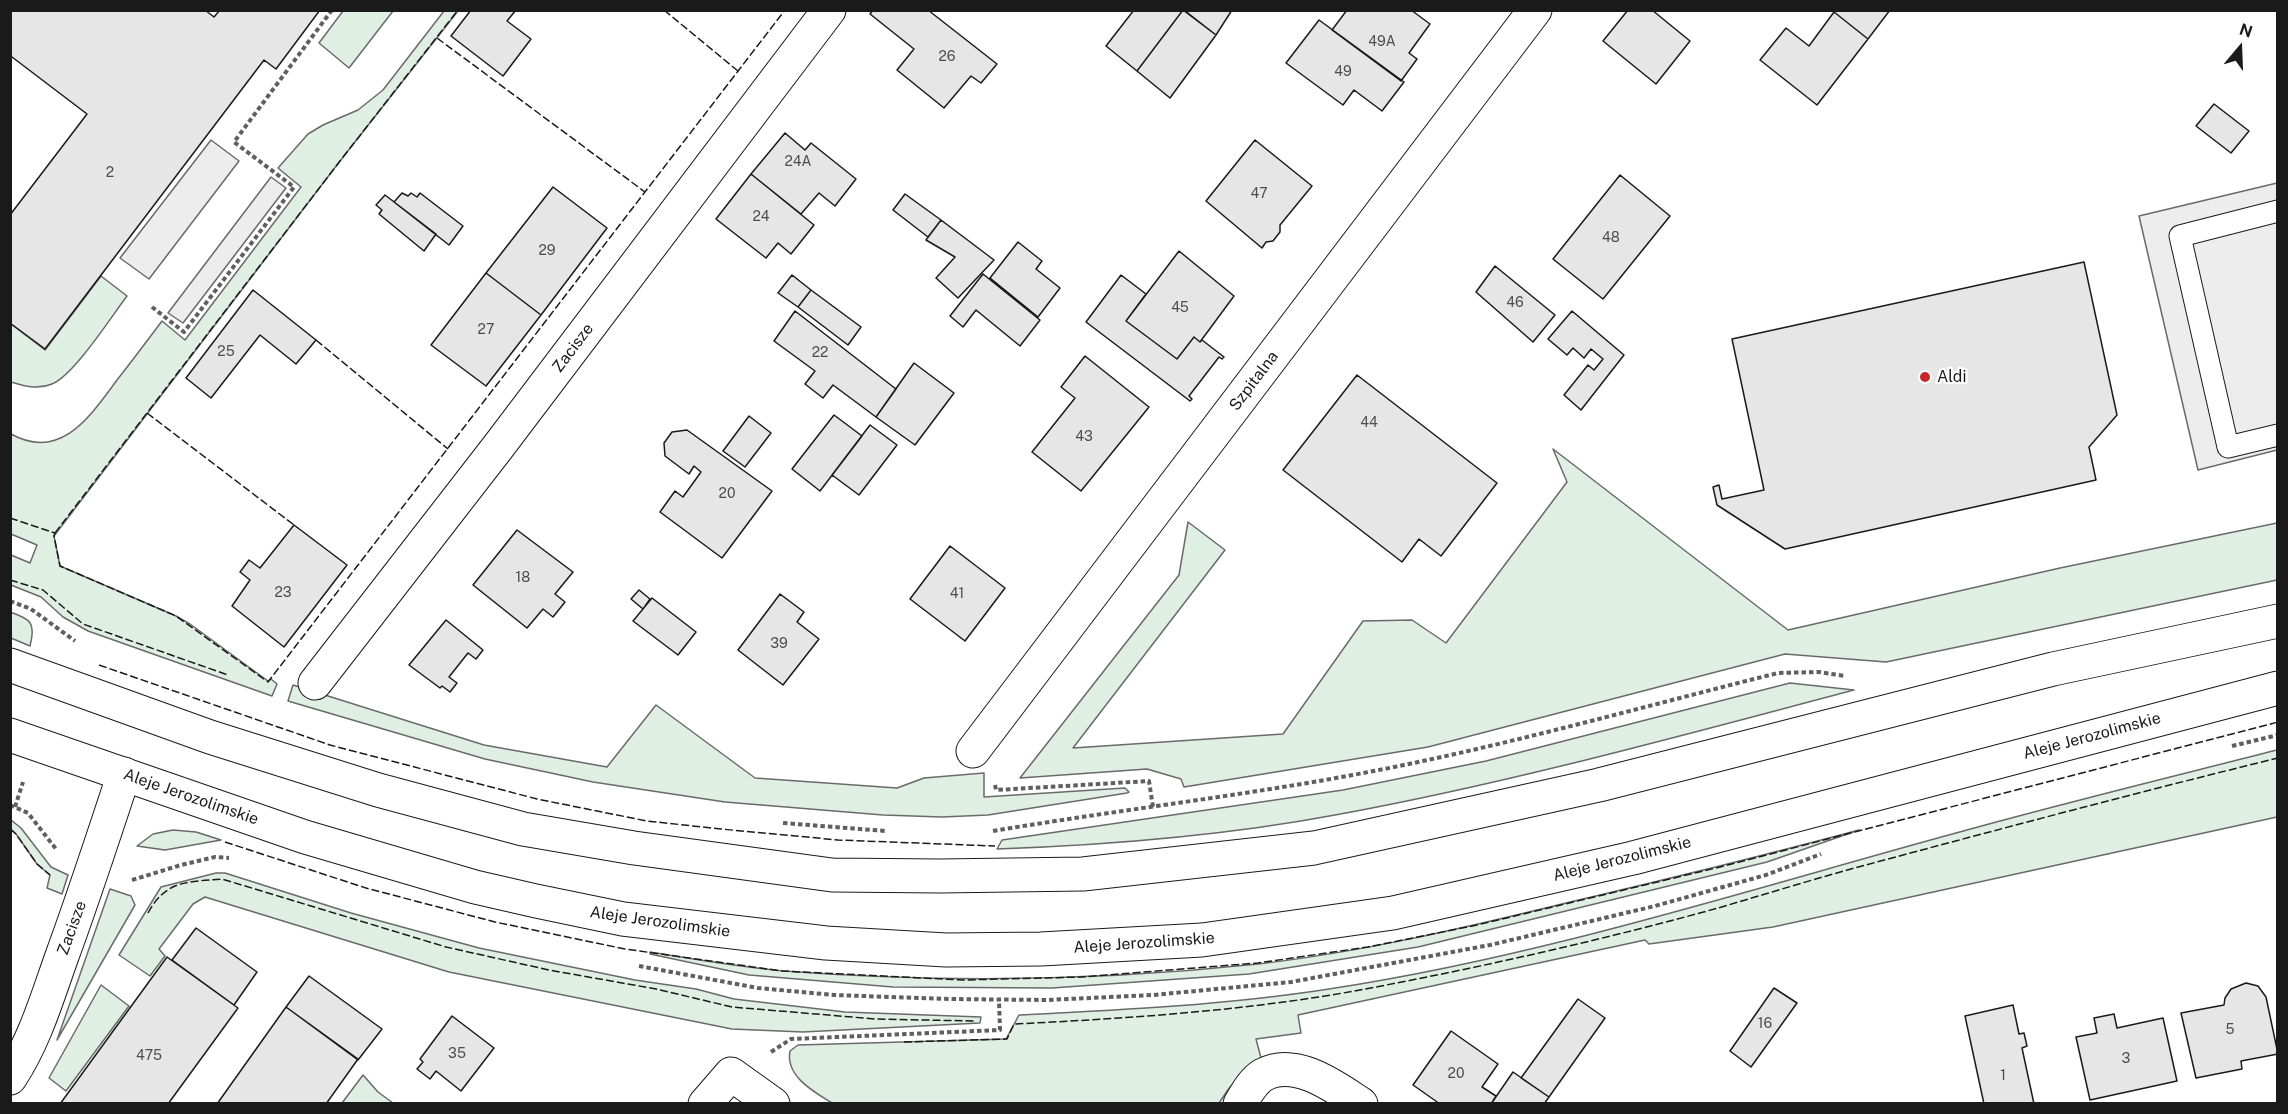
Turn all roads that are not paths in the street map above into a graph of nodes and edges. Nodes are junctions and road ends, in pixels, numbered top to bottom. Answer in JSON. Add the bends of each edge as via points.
{"nodes":[{"id":1,"x":829,"y":10,"type":"edge"},
{"id":2,"x":1535,"y":10,"type":"edge"},
{"id":3,"x":2277,"y":211,"type":"edge"},
{"id":4,"x":2277,"y":435,"type":"edge"},
{"id":5,"x":2277,"y":621,"type":"edge"},
{"id":6,"x":10,"y":665,"type":"edge"},
{"id":7,"x":315,"y":683,"type":"dead end"},
{"id":8,"x":2277,"y":688,"type":"edge"},
{"id":9,"x":10,"y":735,"type":"edge"},
{"id":10,"x":973,"y":751,"type":"road end"},
{"id":11,"x":124,"y":774,"type":"junction"},
{"id":12,"x":10,"y":1078,"type":"edge"},
{"id":13,"x":705,"y":1104,"type":"edge"},
{"id":14,"x":773,"y":1104,"type":"edge"},
{"id":15,"x":1240,"y":1104,"type":"edge"},
{"id":16,"x":1361,"y":1104,"type":"edge"}],
"edges":[{"from":1,"to":7,"type":"main road","name":"Zacisze"},
{"from":2,"to":10,"type":"main road","name":"Szpitalna"},
{"from":3,"to":4,"type":"lane","via":[[2180,236],[2228,447]]},
{"from":5,"to":6,"type":"main road","via":[[2053,669],[1599,785],[1326,846],[1083,874],[832,875],[634,849],[523,829],[378,790],[210,737]]},
{"from":8,"to":11,"type":"main road","name":"Aleje Jerozolimskie","via":[[1633,858],[1394,913],[1202,940],[1041,950],[946,950],[826,943],[623,919],[475,887],[401,866]]},
{"from":9,"to":11,"type":"main road","name":"Aleje Jerozolimskie"},
{"from":11,"to":12,"type":"main road","name":"Zacisze","via":[[37,1027]]},
{"from":13,"to":14,"type":"main road","via":[[731,1074]]},
{"from":15,"to":16,"type":"main road","via":[[1263,1075],[1294,1070],[1313,1075]]}]}
